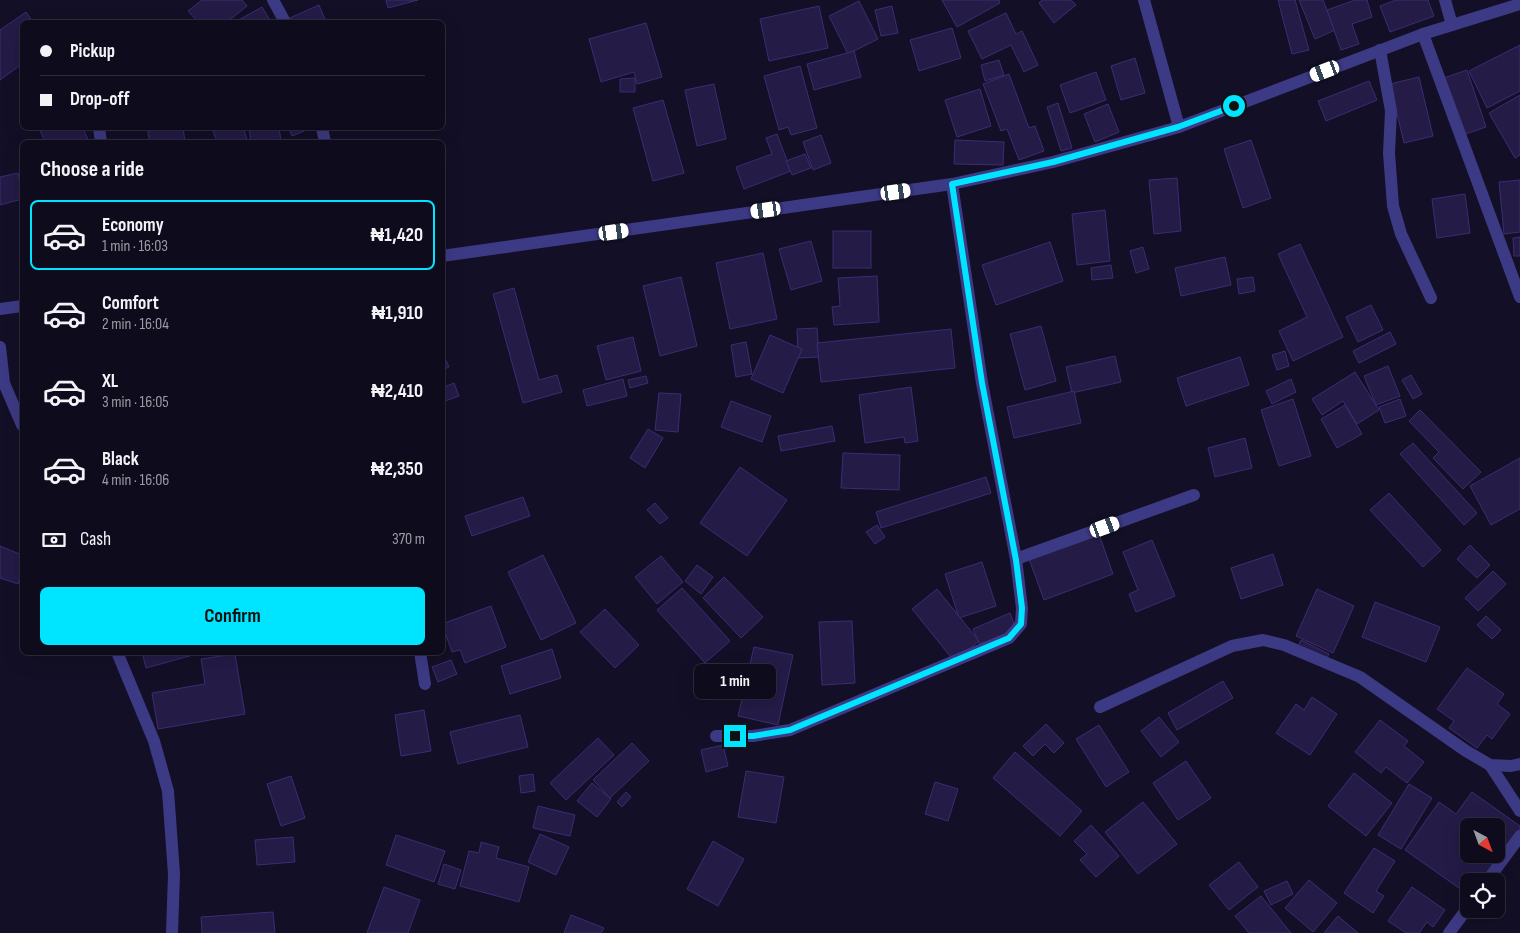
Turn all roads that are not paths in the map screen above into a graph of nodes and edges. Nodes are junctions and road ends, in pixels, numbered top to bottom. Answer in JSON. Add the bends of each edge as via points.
{"nodes":[{"id":1,"x":273,"y":0,"type":"edge"},
{"id":2,"x":1144,"y":0,"type":"edge"},
{"id":3,"x":1445,"y":0,"type":"edge"},
{"id":4,"x":1520,"y":4,"type":"edge"},
{"id":5,"x":284,"y":20,"type":"edge"},
{"id":6,"x":1452,"y":25,"type":"junction"},
{"id":7,"x":1423,"y":34,"type":"junction"},
{"id":8,"x":1380,"y":50,"type":"junction"},
{"id":9,"x":1178,"y":127,"type":"junction"},
{"id":10,"x":952,"y":184,"type":"junction"},
{"id":11,"x":445,"y":256,"type":"edge"},
{"id":12,"x":1520,"y":297,"type":"edge"},
{"id":13,"x":1431,"y":298,"type":"dead end"},
{"id":14,"x":20,"y":306,"type":"edge"},
{"id":15,"x":0,"y":309,"type":"edge"},
{"id":16,"x":0,"y":347,"type":"edge"},
{"id":17,"x":20,"y":420,"type":"edge"},
{"id":18,"x":1194,"y":495,"type":"dead end"},
{"id":19,"x":1016,"y":560,"type":"junction"},
{"id":20,"x":118,"y":655,"type":"edge"},
{"id":21,"x":420,"y":655,"type":"edge"},
{"id":22,"x":425,"y":684,"type":"dead end"},
{"id":23,"x":1100,"y":707,"type":"dead end"},
{"id":24,"x":716,"y":736,"type":"dead end"},
{"id":25,"x":1520,"y":764,"type":"edge"},
{"id":26,"x":1490,"y":765,"type":"junction"},
{"id":27,"x":1520,"y":811,"type":"edge"},
{"id":28,"x":1520,"y":836,"type":"edge"},
{"id":29,"x":1493,"y":873,"type":"edge"},
{"id":30,"x":1460,"y":918,"type":"edge"},
{"id":31,"x":172,"y":933,"type":"edge"},
{"id":32,"x":1449,"y":933,"type":"edge"}],
"edges":[{"from":1,"to":5,"type":"street"},
{"from":2,"to":9,"type":"street"},
{"from":3,"to":6,"type":"street"},
{"from":4,"to":6,"type":"street"},
{"from":6,"to":7,"type":"street"},
{"from":7,"to":8,"type":"street"},
{"from":7,"to":12,"type":"street"},
{"from":8,"to":9,"type":"street"},
{"from":8,"to":13,"type":"street","via":[[1390,111],[1389,153],[1394,206],[1401,234]]},
{"from":9,"to":10,"type":"street","via":[[1053,162]]},
{"from":10,"to":11,"type":"street"},
{"from":10,"to":19,"type":"street","via":[[982,383]]},
{"from":14,"to":15,"type":"street"},
{"from":16,"to":17,"type":"street","via":[[4,383]]},
{"from":18,"to":19,"type":"street"},
{"from":19,"to":24,"type":"street","via":[[1021,624],[1009,638],[790,730],[753,736]]},
{"from":20,"to":31,"type":"street","via":[[154,741],[168,792],[174,874]]},
{"from":21,"to":22,"type":"street"},
{"from":23,"to":26,"type":"street","via":[[1232,646],[1263,640],[1284,645],[1360,677]]},
{"from":25,"to":26,"type":"street"},
{"from":26,"to":27,"type":"street"},
{"from":28,"to":29,"type":"street"},
{"from":30,"to":32,"type":"street"}]}
